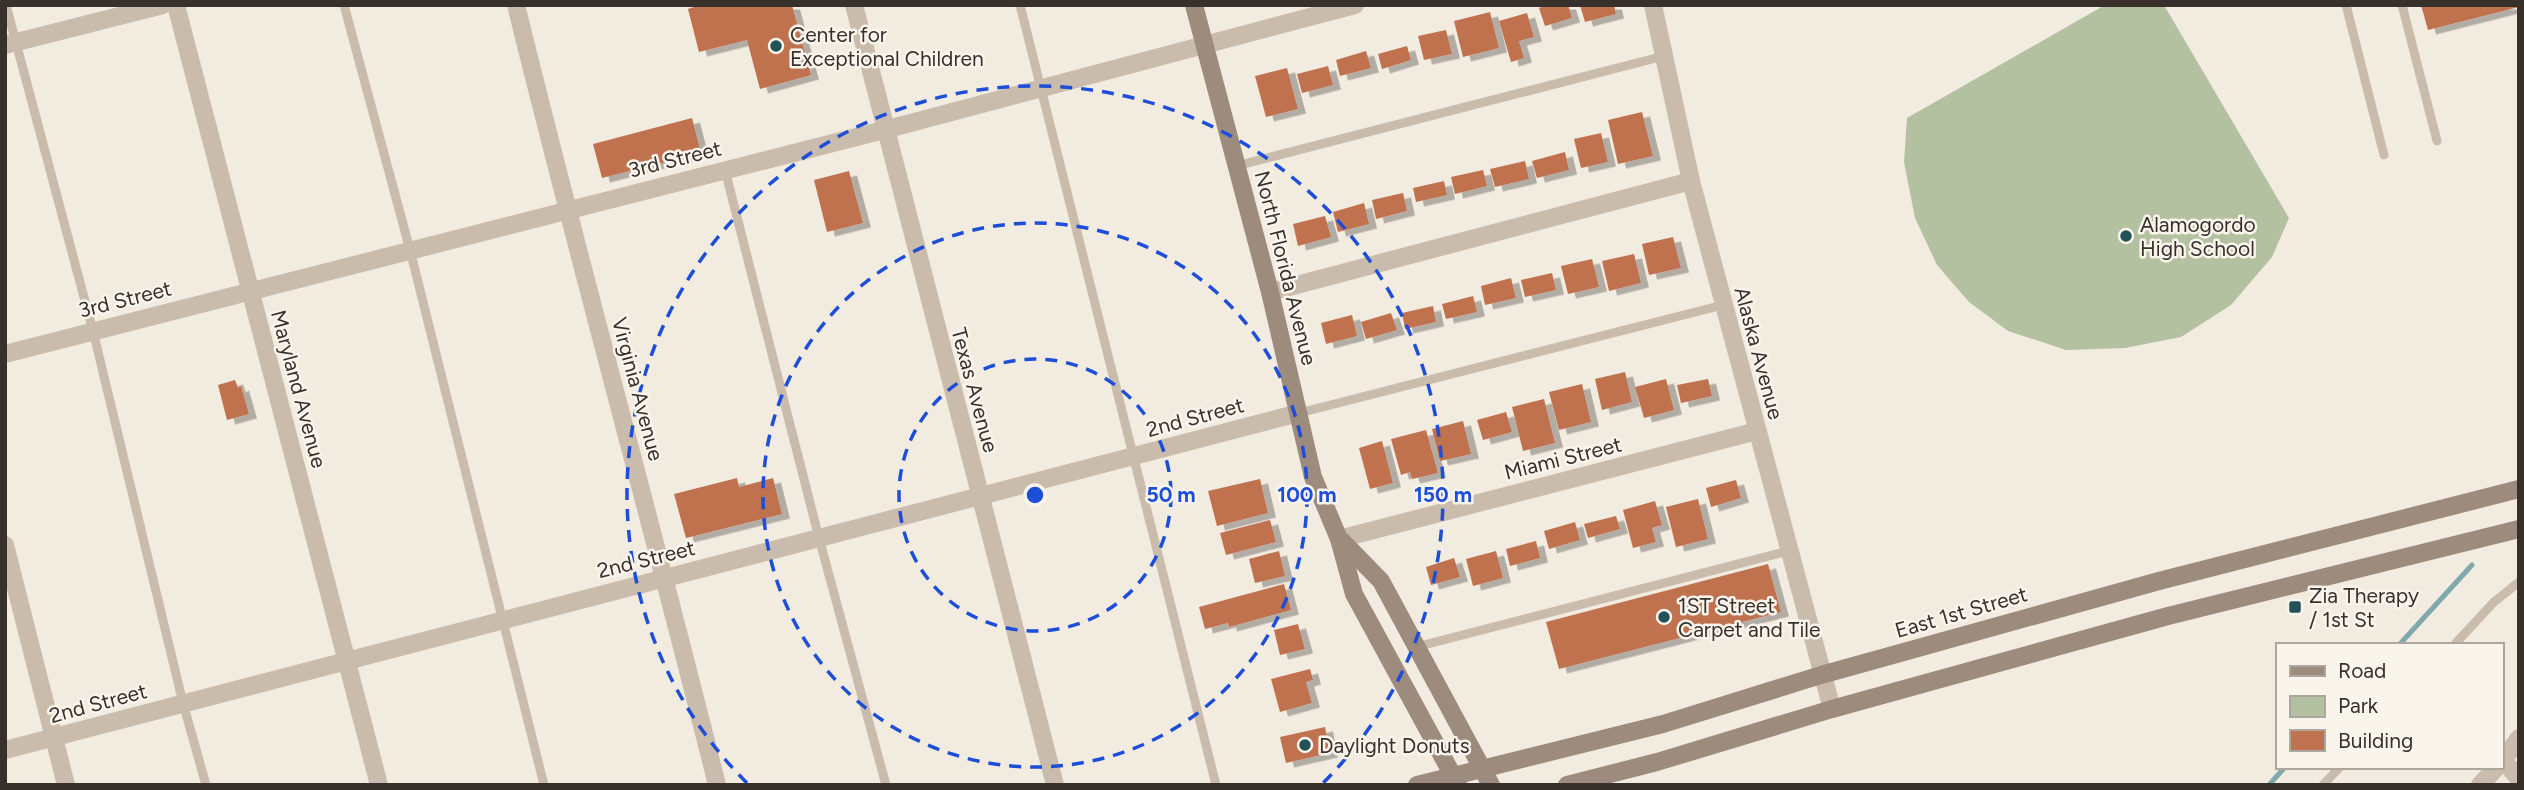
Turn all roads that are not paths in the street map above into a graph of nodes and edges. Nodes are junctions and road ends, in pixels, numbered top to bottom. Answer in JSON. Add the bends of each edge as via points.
{"nodes":[{"id":1,"x":6,"y":5,"type":"edge"},
{"id":2,"x":163,"y":5,"type":"edge"},
{"id":3,"x":176,"y":5,"type":"edge"},
{"id":4,"x":344,"y":5,"type":"edge"},
{"id":5,"x":516,"y":5,"type":"edge"},
{"id":6,"x":853,"y":5,"type":"edge"},
{"id":7,"x":1020,"y":5,"type":"edge"},
{"id":8,"x":1194,"y":5,"type":"edge"},
{"id":9,"x":1355,"y":5,"type":"edge"},
{"id":10,"x":1653,"y":5,"type":"edge"},
{"id":11,"x":2346,"y":5,"type":"edge"},
{"id":12,"x":2402,"y":5,"type":"edge"},
{"id":13,"x":11,"y":44,"type":"edge"},
{"id":14,"x":1204,"y":44,"type":"junction"},
{"id":15,"x":1664,"y":56,"type":"junction"},
{"id":16,"x":1040,"y":88,"type":"junction"},
{"id":17,"x":884,"y":130,"type":"junction"},
{"id":18,"x":2437,"y":141,"type":"dead end"},
{"id":19,"x":2384,"y":155,"type":"dead end"},
{"id":20,"x":1236,"y":166,"type":"junction"},
{"id":21,"x":725,"y":170,"type":"junction"},
{"id":22,"x":1691,"y":181,"type":"junction"},
{"id":23,"x":566,"y":210,"type":"junction"},
{"id":24,"x":410,"y":250,"type":"junction"},
{"id":25,"x":250,"y":290,"type":"junction"},
{"id":26,"x":1270,"y":292,"type":"junction"},
{"id":27,"x":1723,"y":305,"type":"junction"},
{"id":28,"x":93,"y":331,"type":"junction"},
{"id":29,"x":5,"y":354,"type":"edge"},
{"id":30,"x":1299,"y":413,"type":"junction"},
{"id":31,"x":1757,"y":431,"type":"junction"},
{"id":32,"x":1132,"y":457,"type":"junction"},
{"id":33,"x":2519,"y":489,"type":"edge"},
{"id":34,"x":979,"y":497,"type":"junction"},
{"id":35,"x":2519,"y":529,"type":"edge"},
{"id":36,"x":819,"y":538,"type":"junction"},
{"id":37,"x":1339,"y":539,"type":"junction"},
{"id":38,"x":5,"y":545,"type":"edge"},
{"id":39,"x":1788,"y":551,"type":"junction"},
{"id":40,"x":665,"y":578,"type":"junction"},
{"id":41,"x":2519,"y":582,"type":"edge"},
{"id":42,"x":502,"y":620,"type":"junction"},
{"id":43,"x":2456,"y":643,"type":"edge"},
{"id":44,"x":1416,"y":647,"type":"junction"},
{"id":45,"x":346,"y":660,"type":"junction"},
{"id":46,"x":1821,"y":675,"type":"junction"},
{"id":47,"x":183,"y":704,"type":"junction"},
{"id":48,"x":1832,"y":709,"type":"junction"},
{"id":49,"x":55,"y":738,"type":"junction"},
{"id":50,"x":2519,"y":738,"type":"edge"},
{"id":51,"x":5,"y":750,"type":"edge"},
{"id":52,"x":2503,"y":759,"type":"edge"},
{"id":53,"x":1657,"y":762,"type":"junction"},
{"id":54,"x":2503,"y":766,"type":"edge"},
{"id":55,"x":2338,"y":769,"type":"edge"},
{"id":56,"x":2495,"y":769,"type":"edge"},
{"id":57,"x":1486,"y":777,"type":"edge"},
{"id":58,"x":2519,"y":779,"type":"edge"},
{"id":59,"x":1455,"y":780,"type":"edge"},
{"id":60,"x":66,"y":785,"type":"edge"},
{"id":61,"x":206,"y":785,"type":"edge"},
{"id":62,"x":379,"y":785,"type":"edge"},
{"id":63,"x":544,"y":785,"type":"edge"},
{"id":64,"x":717,"y":785,"type":"edge"},
{"id":65,"x":886,"y":785,"type":"edge"},
{"id":66,"x":1055,"y":785,"type":"edge"},
{"id":67,"x":1216,"y":785,"type":"edge"},
{"id":68,"x":1417,"y":785,"type":"edge"},
{"id":69,"x":1567,"y":785,"type":"edge"},
{"id":70,"x":1612,"y":785,"type":"edge"},
{"id":71,"x":2323,"y":785,"type":"edge"},
{"id":72,"x":2480,"y":785,"type":"edge"}],
"edges":[{"from":1,"to":13,"type":"lane"},
{"from":2,"to":13,"type":"street"},
{"from":3,"to":25,"type":"street","name":"Maryland Avenue"},
{"from":4,"to":24,"type":"lane"},
{"from":5,"to":23,"type":"street","name":"Virginia Avenue"},
{"from":6,"to":17,"type":"street","name":"Texas Avenue"},
{"from":7,"to":16,"type":"lane"},
{"from":8,"to":14,"type":"main road","name":"North Florida Avenue"},
{"from":9,"to":14,"type":"street","name":"3rd Street"},
{"from":10,"to":15,"type":"street","name":"Alaska Avenue"},
{"from":11,"to":19,"type":"lane"},
{"from":12,"to":18,"type":"lane"},
{"from":13,"to":28,"type":"lane"},
{"from":14,"to":16,"type":"street","name":"3rd Street"},
{"from":14,"to":20,"type":"main road","name":"North Florida Avenue"},
{"from":15,"to":20,"type":"lane"},
{"from":15,"to":22,"type":"street","name":"Alaska Avenue"},
{"from":16,"to":17,"type":"street","name":"3rd Street"},
{"from":16,"to":32,"type":"lane"},
{"from":17,"to":21,"type":"street","name":"3rd Street"},
{"from":17,"to":34,"type":"street","name":"Texas Avenue"},
{"from":20,"to":26,"type":"main road","name":"North Florida Avenue"},
{"from":21,"to":23,"type":"street","name":"3rd Street"},
{"from":21,"to":36,"type":"lane"},
{"from":22,"to":26,"type":"street"},
{"from":22,"to":27,"type":"street","name":"Alaska Avenue"},
{"from":23,"to":24,"type":"street","name":"3rd Street"},
{"from":23,"to":40,"type":"street","name":"Virginia Avenue"},
{"from":24,"to":25,"type":"street","name":"3rd Street"},
{"from":24,"to":42,"type":"lane"},
{"from":25,"to":28,"type":"street","name":"3rd Street"},
{"from":25,"to":45,"type":"street","name":"Maryland Avenue"},
{"from":26,"to":30,"type":"main road","name":"North Florida Avenue"},
{"from":27,"to":30,"type":"lane"},
{"from":27,"to":31,"type":"street","name":"Alaska Avenue"},
{"from":28,"to":29,"type":"street","name":"3rd Street"},
{"from":28,"to":47,"type":"lane"},
{"from":30,"to":32,"type":"street","name":"2nd Street"},
{"from":30,"to":37,"type":"main road","name":"North Florida Avenue","via":[[1313,477]]},
{"from":31,"to":37,"type":"street","name":"Miami Street"},
{"from":31,"to":39,"type":"street","name":"Alaska Avenue"},
{"from":32,"to":34,"type":"street","name":"2nd Street"},
{"from":32,"to":67,"type":"lane"},
{"from":33,"to":46,"type":"main road","name":"East 1st Street","via":[[2159,580]]},
{"from":34,"to":36,"type":"street","name":"2nd Street"},
{"from":34,"to":66,"type":"street","name":"Texas Avenue"},
{"from":35,"to":48,"type":"main road","via":[[2168,616]]},
{"from":36,"to":40,"type":"street","name":"2nd Street"},
{"from":36,"to":65,"type":"lane"},
{"from":37,"to":44,"type":"main road","name":"North Florida Avenue","via":[[1381,581]]},
{"from":37,"to":59,"type":"main road","name":"North Florida Avenue","via":[[1354,594]]},
{"from":38,"to":49,"type":"street"},
{"from":39,"to":44,"type":"lane"},
{"from":39,"to":46,"type":"street","name":"Alaska Avenue"},
{"from":40,"to":42,"type":"street","name":"2nd Street"},
{"from":40,"to":64,"type":"street","name":"Virginia Avenue"},
{"from":41,"to":43,"type":"lane"},
{"from":42,"to":45,"type":"street","name":"2nd Street"},
{"from":42,"to":63,"type":"lane"},
{"from":44,"to":57,"type":"main road","name":"North Florida Avenue"},
{"from":45,"to":47,"type":"street","name":"2nd Street"},
{"from":45,"to":62,"type":"street","name":"Maryland Avenue"},
{"from":46,"to":48,"type":"street","name":"Alaska Avenue"},
{"from":46,"to":57,"type":"main road","name":"East 1st Street"},
{"from":47,"to":49,"type":"street","name":"2nd Street"},
{"from":47,"to":61,"type":"lane"},
{"from":48,"to":53,"type":"main road"},
{"from":49,"to":51,"type":"street","name":"2nd Street"},
{"from":49,"to":60,"type":"street"},
{"from":50,"to":52,"type":"street"},
{"from":53,"to":69,"type":"main road"},
{"from":53,"to":70,"type":"main road"},
{"from":54,"to":58,"type":"street"},
{"from":55,"to":71,"type":"lane"},
{"from":56,"to":72,"type":"street"},
{"from":57,"to":59,"type":"main road","name":"East 1st Street"},
{"from":59,"to":68,"type":"main road","name":"East 1st Street"}]}
